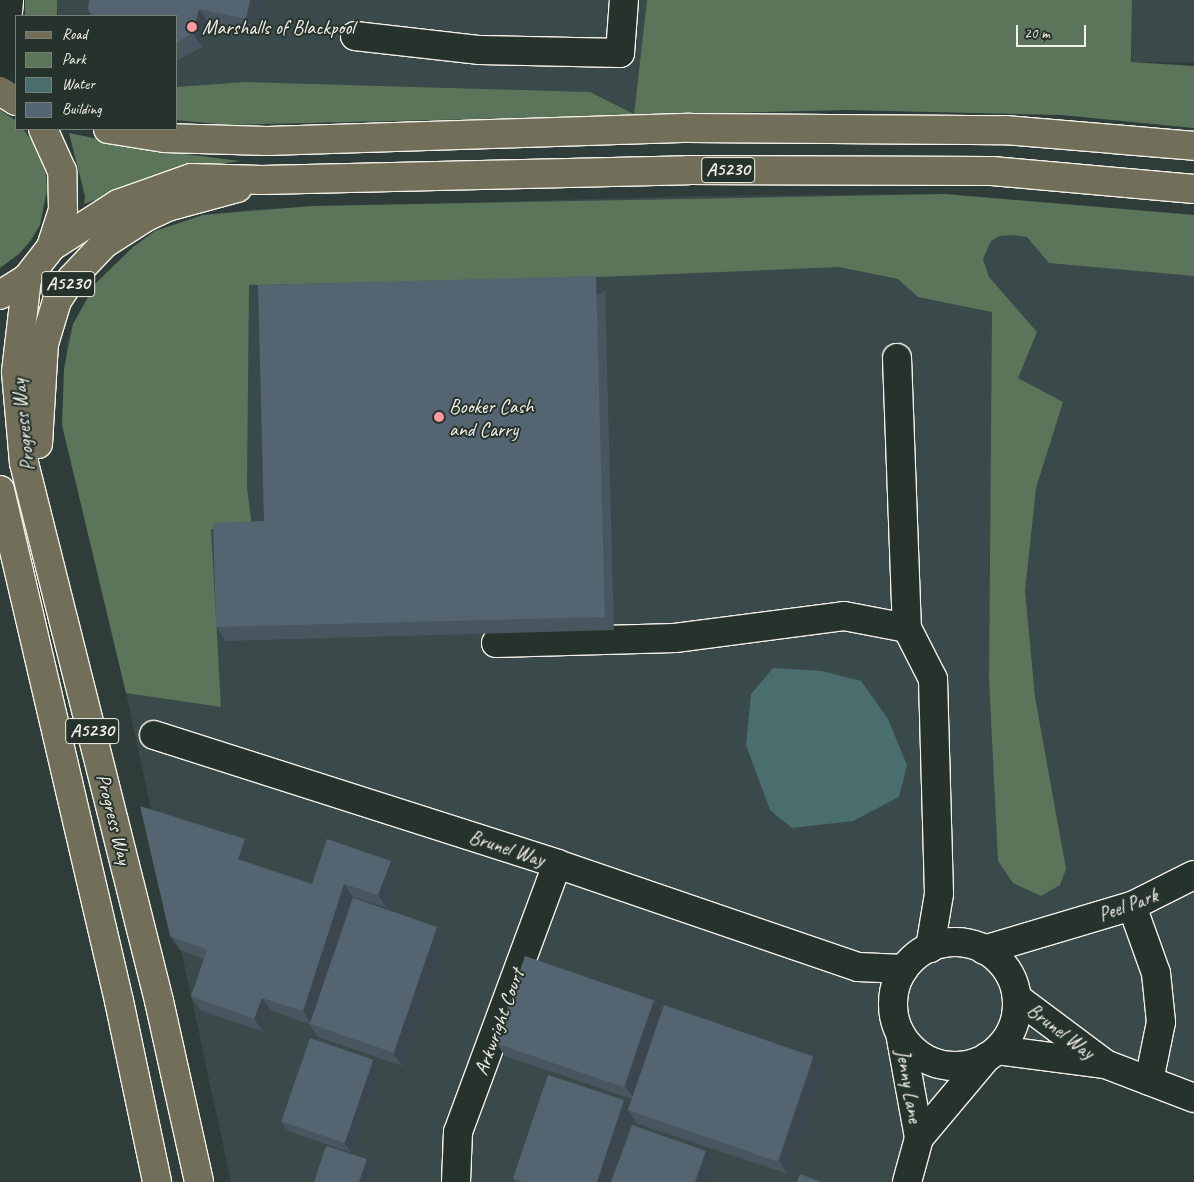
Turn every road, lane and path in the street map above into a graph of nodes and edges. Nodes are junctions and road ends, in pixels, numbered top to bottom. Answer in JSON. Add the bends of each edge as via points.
{"nodes":[{"id":1,"x":9,"y":0,"type":"edge"},
{"id":2,"x":624,"y":0,"type":"edge"},
{"id":3,"x":355,"y":36,"type":"dead end"},
{"id":4,"x":6,"y":94,"type":"edge"},
{"id":5,"x":43,"y":130,"type":"edge"},
{"id":6,"x":114,"y":130,"type":"edge"},
{"id":7,"x":1194,"y":146,"type":"edge"},
{"id":8,"x":262,"y":180,"type":"junction"},
{"id":9,"x":1194,"y":189,"type":"edge"},
{"id":10,"x":51,"y":247,"type":"junction"},
{"id":11,"x":27,"y":278,"type":"junction"},
{"id":12,"x":0,"y":295,"type":"edge"},
{"id":13,"x":897,"y":358,"type":"dead end"},
{"id":14,"x":0,"y":490,"type":"edge"},
{"id":15,"x":36,"y":505,"type":"junction"},
{"id":16,"x":907,"y":628,"type":"junction"},
{"id":17,"x":496,"y":644,"type":"dead end"},
{"id":18,"x":154,"y":735,"type":"dead end"},
{"id":19,"x":557,"y":864,"type":"junction"},
{"id":20,"x":1194,"y":876,"type":"edge"},
{"id":21,"x":940,"y":894,"type":"junction"},
{"id":22,"x":1132,"y":906,"type":"junction"},
{"id":23,"x":1058,"y":929,"type":"junction"},
{"id":24,"x":976,"y":947,"type":"junction"},
{"id":25,"x":930,"y":948,"type":"junction"},
{"id":26,"x":858,"y":967,"type":"junction"},
{"id":27,"x":904,"y":969,"type":"junction"},
{"id":28,"x":1013,"y":986,"type":"junction"},
{"id":29,"x":894,"y":994,"type":"junction"},
{"id":30,"x":900,"y":1033,"type":"junction"},
{"id":31,"x":992,"y":1054,"type":"junction"},
{"id":32,"x":1105,"y":1064,"type":"junction"},
{"id":33,"x":1149,"y":1081,"type":"junction"},
{"id":34,"x":1194,"y":1098,"type":"edge"},
{"id":35,"x":919,"y":1138,"type":"junction"},
{"id":36,"x":157,"y":1182,"type":"edge"},
{"id":37,"x":199,"y":1182,"type":"edge"},
{"id":38,"x":456,"y":1182,"type":"edge"},
{"id":39,"x":907,"y":1182,"type":"edge"}],
"edges":[{"from":1,"to":4,"type":"street"},
{"from":2,"to":3,"type":"street","via":[[620,53],[480,50]]},
{"from":5,"to":10,"type":"main road","number":"A5230","via":[[62,171],[63,210]]},
{"from":6,"to":7,"type":"main road","number":"A5230","via":[[164,138],[267,141],[690,128],[1005,130]]},
{"from":8,"to":9,"type":"main road","number":"A5230","via":[[678,170],[992,171]]},
{"from":8,"to":10,"type":"main road","number":"A5230","via":[[192,178],[167,185],[118,204]]},
{"from":8,"to":15,"type":"main road","number":"A5230","via":[[167,207],[104,244],[72,278],[57,301],[44,344]]},
{"from":10,"to":11,"type":"main road","number":"A5230"},
{"from":11,"to":12,"type":"main road","number":"A5230"},
{"from":11,"to":15,"type":"main road","name":"Progress Way","number":"A5230","via":[[16,372],[24,463]]},
{"from":13,"to":16,"type":"street"},
{"from":14,"to":36,"type":"main road","name":"Progress Way","number":"A5230","via":[[119,1001]]},
{"from":15,"to":37,"type":"main road","name":"Progress Way","number":"A5230","via":[[159,1001]]},
{"from":16,"to":17,"type":"street","via":[[844,616],[675,638]]},
{"from":16,"to":21,"type":"street","via":[[934,679]]},
{"from":18,"to":19,"type":"street","name":"Brunel Way"},
{"from":19,"to":26,"type":"street","name":"Brunel Way"},
{"from":19,"to":38,"type":"street","name":"Arkwright Court","via":[[458,1132]]},
{"from":20,"to":22,"type":"street","name":"Peel Park"},
{"from":21,"to":24,"type":"street"},
{"from":21,"to":25,"type":"street"},
{"from":22,"to":23,"type":"street","name":"Peel Park"},
{"from":22,"to":33,"type":"street","via":[[1156,972],[1161,1022]]},
{"from":23,"to":24,"type":"street","name":"Peel Park"},
{"from":23,"to":28,"type":"street"},
{"from":24,"to":25,"type":"street","via":[[949,942]]},
{"from":24,"to":28,"type":"street","via":[[999,960]]},
{"from":25,"to":27,"type":"street"},
{"from":26,"to":27,"type":"street","name":"Brunel Way"},
{"from":26,"to":29,"type":"street","name":"Brunel Way"},
{"from":27,"to":29,"type":"street"},
{"from":28,"to":31,"type":"street","via":[[1016,1017],[1009,1035]]},
{"from":28,"to":32,"type":"street","name":"Brunel Way"},
{"from":29,"to":30,"type":"street","via":[[894,1014]]},
{"from":30,"to":31,"type":"street","via":[[912,1049],[929,1060],[948,1066],[968,1065]]},
{"from":30,"to":35,"type":"street","name":"Jenny Lane"},
{"from":31,"to":32,"type":"street","name":"Brunel Way"},
{"from":31,"to":35,"type":"street","name":"Jenny Lane"},
{"from":32,"to":33,"type":"street","name":"Brunel Way"},
{"from":33,"to":34,"type":"street","name":"Brunel Way"},
{"from":35,"to":39,"type":"street","name":"Jenny Lane"}]}
